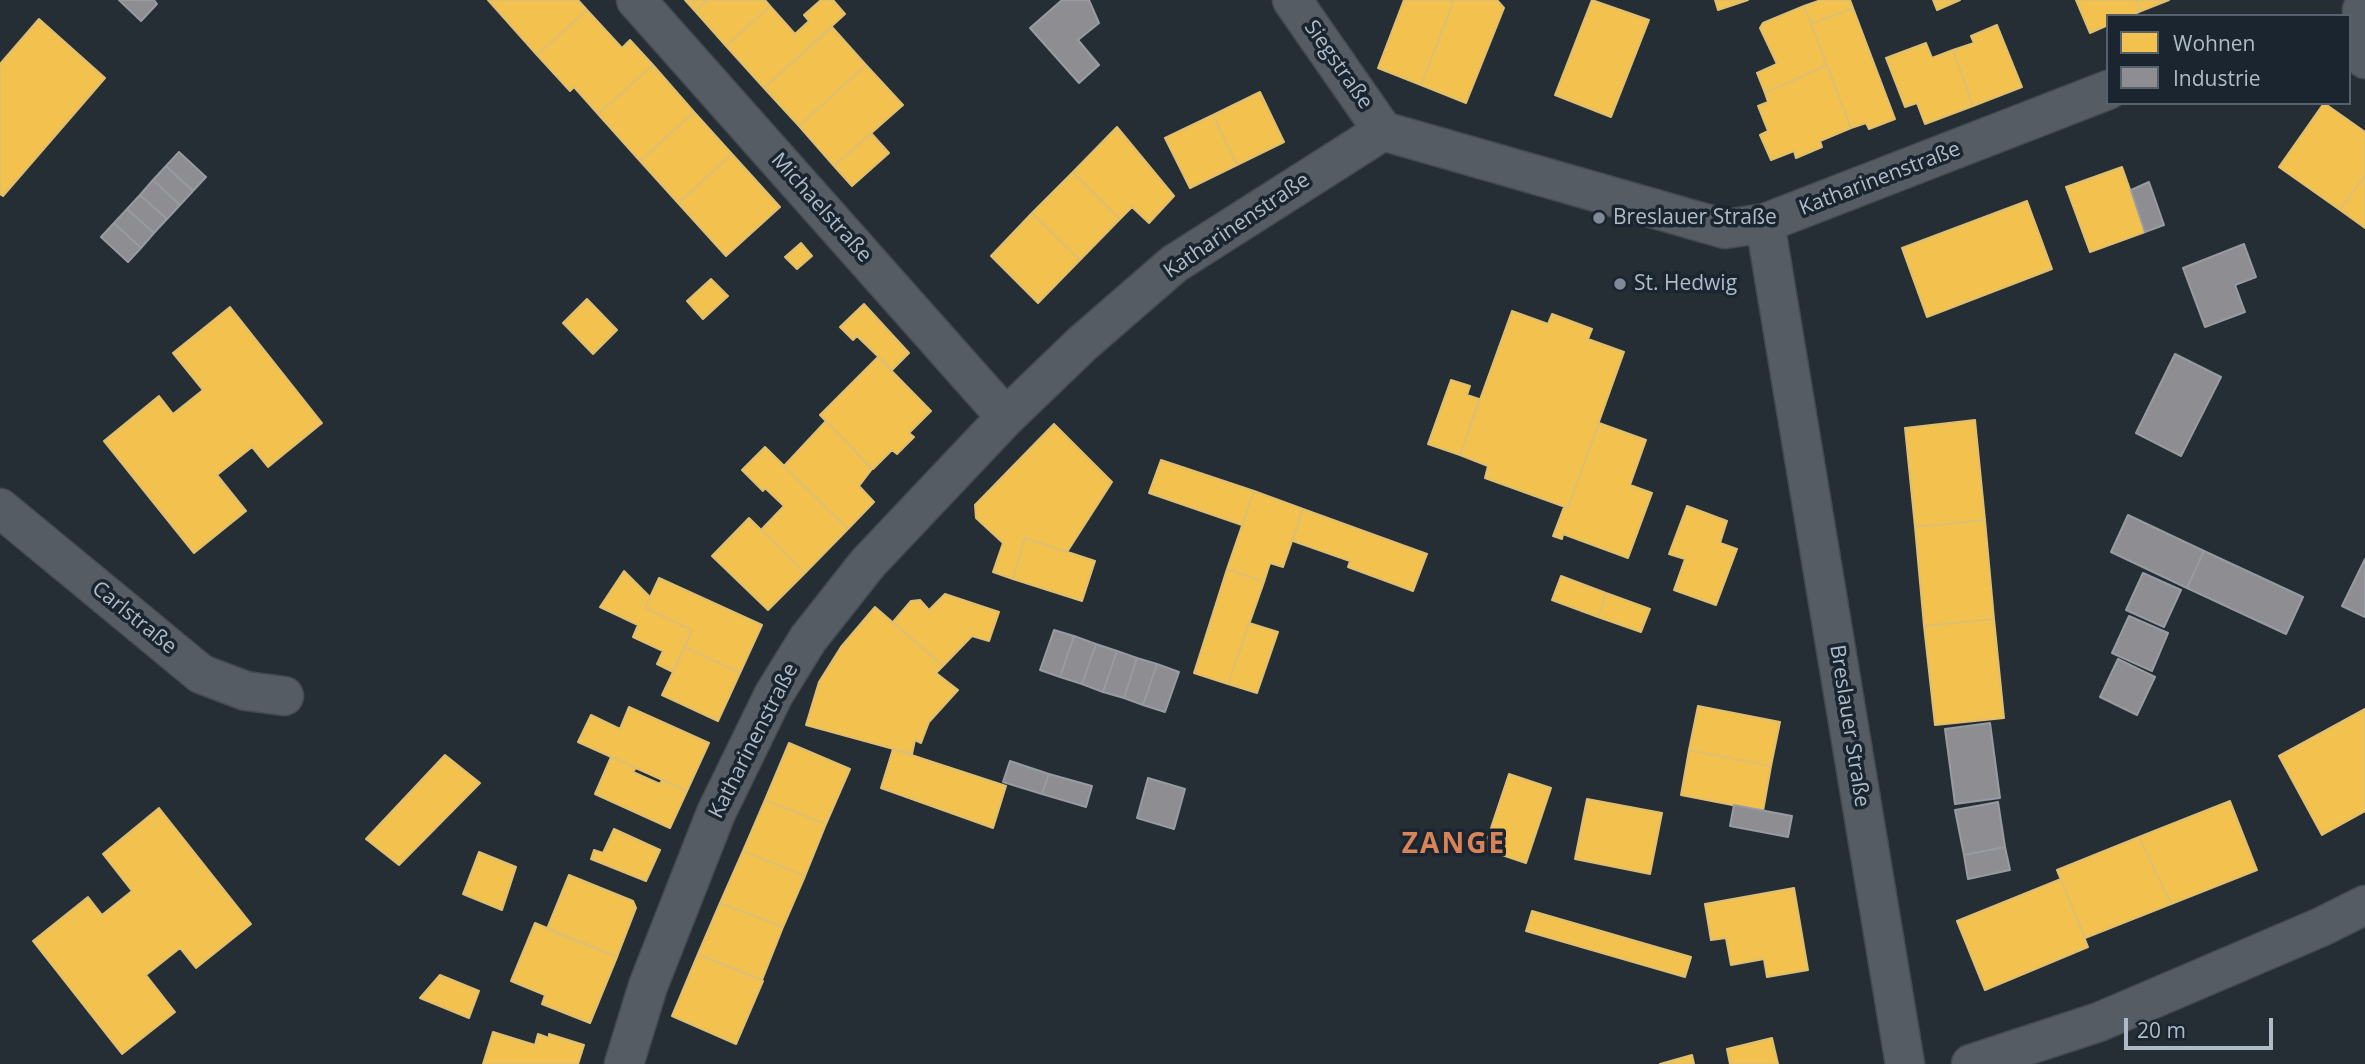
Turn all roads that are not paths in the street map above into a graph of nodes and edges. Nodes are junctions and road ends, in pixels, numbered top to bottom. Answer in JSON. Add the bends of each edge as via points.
{"nodes":[{"id":1,"x":636,"y":0,"type":"edge"},
{"id":2,"x":1292,"y":0,"type":"edge"},
{"id":3,"x":2359,"y":12,"type":"edge"},
{"id":4,"x":2365,"y":59,"type":"edge"},
{"id":5,"x":2106,"y":91,"type":"edge"},
{"id":6,"x":1383,"y":131,"type":"junction"},
{"id":7,"x":1765,"y":223,"type":"junction"},
{"id":8,"x":1006,"y":417,"type":"junction"},
{"id":9,"x":0,"y":508,"type":"edge"},
{"id":10,"x":284,"y":696,"type":"dead end"},
{"id":11,"x":2365,"y":905,"type":"edge"},
{"id":12,"x":624,"y":1064,"type":"edge"},
{"id":13,"x":1905,"y":1064,"type":"edge"},
{"id":14,"x":1971,"y":1064,"type":"edge"}],
"edges":[{"from":1,"to":8,"type":"street","name":"Michaelstraße"},
{"from":2,"to":6,"type":"street","name":"Siegstraße"},
{"from":3,"to":4,"type":"street"},
{"from":5,"to":7,"type":"street","name":"Katharinenstraße"},
{"from":6,"to":7,"type":"street","name":"Katharinenstraße","via":[[1725,229]]},
{"from":6,"to":8,"type":"street","name":"Katharinenstraße","via":[[1174,264]]},
{"from":7,"to":13,"type":"street","name":"Breslauer Straße"},
{"from":8,"to":12,"type":"street","name":"Katharinenstraße","via":[[868,564],[807,639],[774,694],[716,813],[648,986]]},
{"from":9,"to":10,"type":"street","name":"Carlstraße","via":[[201,674],[246,691]]},
{"from":11,"to":14,"type":"street","via":[[2099,1022]]}]}
